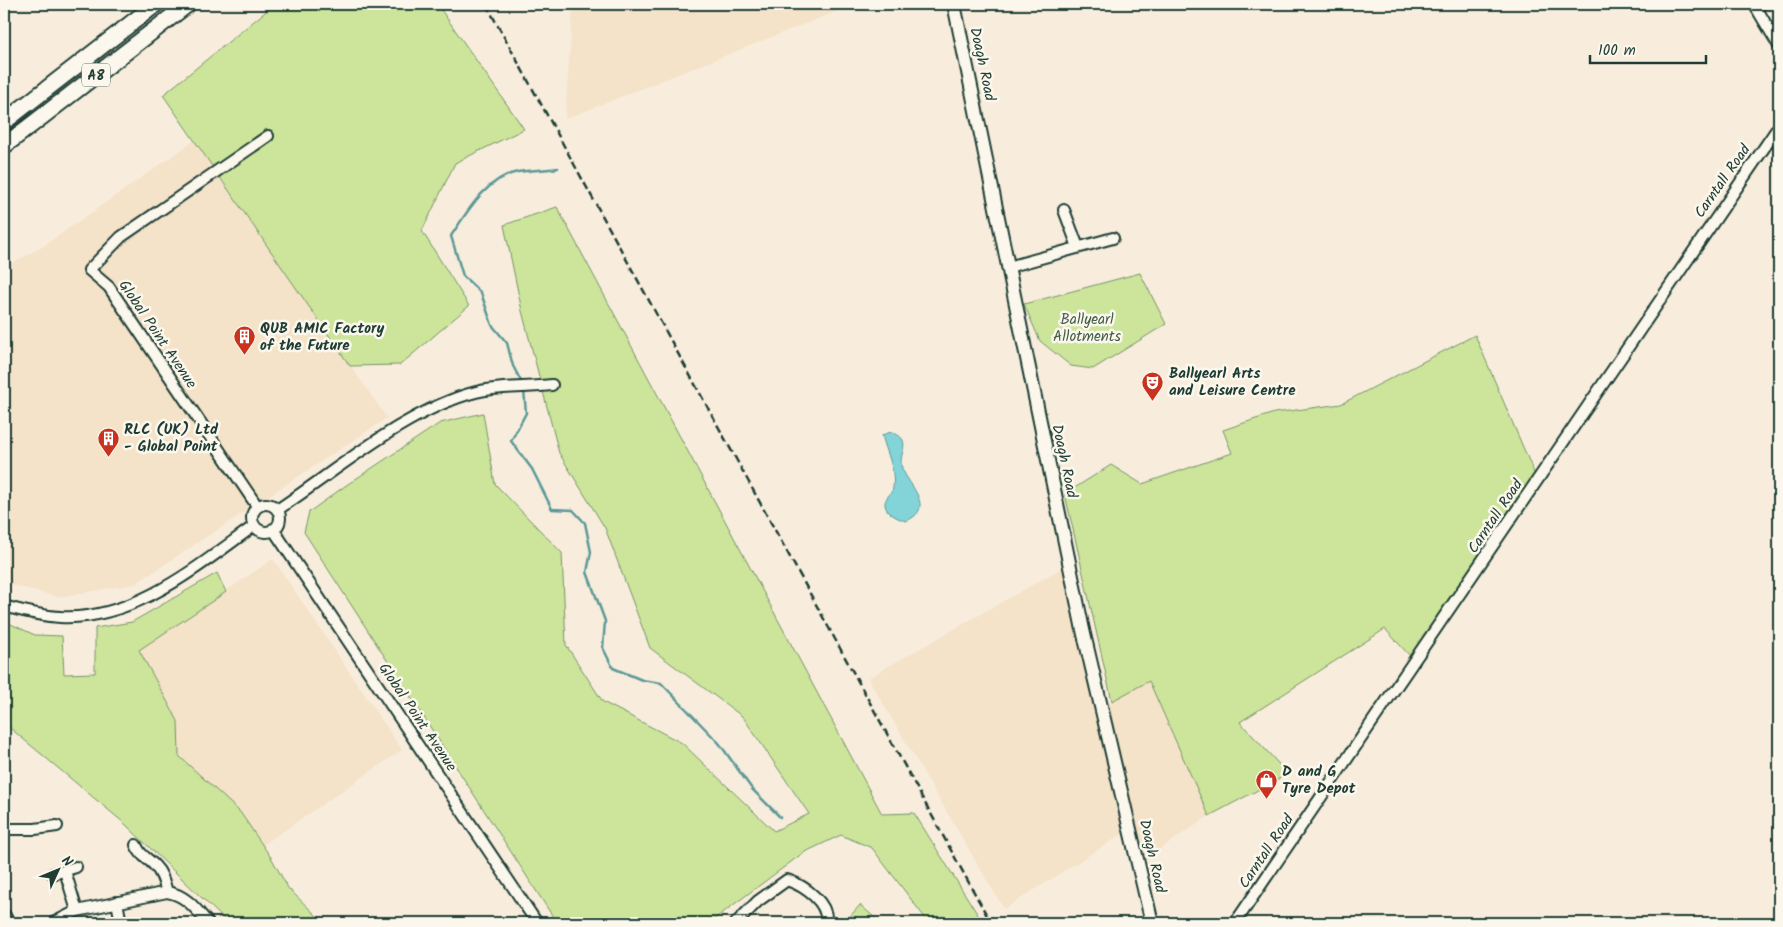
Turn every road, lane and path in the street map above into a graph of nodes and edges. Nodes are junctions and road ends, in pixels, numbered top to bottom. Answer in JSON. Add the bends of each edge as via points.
{"nodes":[{"id":1,"x":156,"y":4,"type":"edge"},
{"id":2,"x":188,"y":4,"type":"edge"},
{"id":3,"x":954,"y":4,"type":"edge"},
{"id":4,"x":1754,"y":4,"type":"edge"},
{"id":5,"x":1779,"y":46,"type":"edge"},
{"id":6,"x":4,"y":122,"type":"edge"},
{"id":7,"x":1779,"y":126,"type":"edge"},
{"id":8,"x":268,"y":136,"type":"dead end"},
{"id":9,"x":4,"y":146,"type":"edge"},
{"id":10,"x":1064,"y":210,"type":"dead end"},
{"id":11,"x":1113,"y":238,"type":"dead end"},
{"id":12,"x":1078,"y":246,"type":"junction"},
{"id":13,"x":1008,"y":267,"type":"junction"},
{"id":14,"x":552,"y":385,"type":"dead end"},
{"id":15,"x":257,"y":506,"type":"junction"},
{"id":16,"x":277,"y":510,"type":"junction"},
{"id":17,"x":254,"y":526,"type":"junction"},
{"id":18,"x":273,"y":529,"type":"junction"},
{"id":19,"x":4,"y":606,"type":"edge"},
{"id":20,"x":57,"y":826,"type":"dead end"},
{"id":21,"x":4,"y":829,"type":"edge"},
{"id":22,"x":136,"y":845,"type":"dead end"},
{"id":23,"x":76,"y":867,"type":"dead end"},
{"id":24,"x":65,"y":871,"type":"junction"},
{"id":25,"x":53,"y":874,"type":"dead end"},
{"id":26,"x":166,"y":892,"type":"junction"},
{"id":27,"x":117,"y":902,"type":"junction"},
{"id":28,"x":78,"y":911,"type":"junction"},
{"id":29,"x":4,"y":915,"type":"edge"},
{"id":30,"x":9,"y":923,"type":"edge"},
{"id":31,"x":53,"y":923,"type":"edge"},
{"id":32,"x":122,"y":923,"type":"edge"},
{"id":33,"x":208,"y":923,"type":"edge"},
{"id":34,"x":537,"y":923,"type":"edge"},
{"id":35,"x":736,"y":923,"type":"edge"},
{"id":36,"x":826,"y":923,"type":"edge"},
{"id":37,"x":1152,"y":923,"type":"edge"},
{"id":38,"x":1235,"y":923,"type":"edge"}],
"edges":[{"from":1,"to":6,"type":"highway","number":"A8"},
{"from":2,"to":9,"type":"highway","number":"A8"},
{"from":3,"to":13,"type":"main road","name":"Doagh Road"},
{"from":4,"to":5,"type":"street"},
{"from":7,"to":38,"type":"street","name":"Carntall Road"},
{"from":8,"to":15,"type":"street","name":"Global Point Avenue","via":[[121,237],[88,270],[109,287]]},
{"from":10,"to":12,"type":"street"},
{"from":11,"to":12,"type":"street"},
{"from":12,"to":13,"type":"street"},
{"from":13,"to":37,"type":"main road","name":"Doagh Road","via":[[1083,630]]},
{"from":14,"to":16,"type":"street","via":[[478,391],[445,402],[410,420]]},
{"from":15,"to":16,"type":"street","via":[[270,504]]},
{"from":15,"to":17,"type":"street","via":[[252,516]]},
{"from":16,"to":18,"type":"street","via":[[279,520]]},
{"from":17,"to":18,"type":"street","via":[[265,532]]},
{"from":17,"to":19,"type":"street","via":[[142,601],[100,614],[61,617]]},
{"from":18,"to":34,"type":"street","name":"Global Point Avenue"},
{"from":20,"to":21,"type":"street"},
{"from":22,"to":26,"type":"street","via":[[141,856],[162,874]]},
{"from":23,"to":24,"type":"street"},
{"from":24,"to":25,"type":"street"},
{"from":24,"to":28,"type":"street"},
{"from":26,"to":27,"type":"street"},
{"from":26,"to":33,"type":"street","via":[[178,894],[193,905]]},
{"from":27,"to":28,"type":"street"},
{"from":27,"to":32,"type":"street"},
{"from":28,"to":31,"type":"street"},
{"from":29,"to":30,"type":"street"},
{"from":35,"to":36,"type":"street","via":[[758,901],[787,880],[798,884],[823,905],[827,913]]}]}
